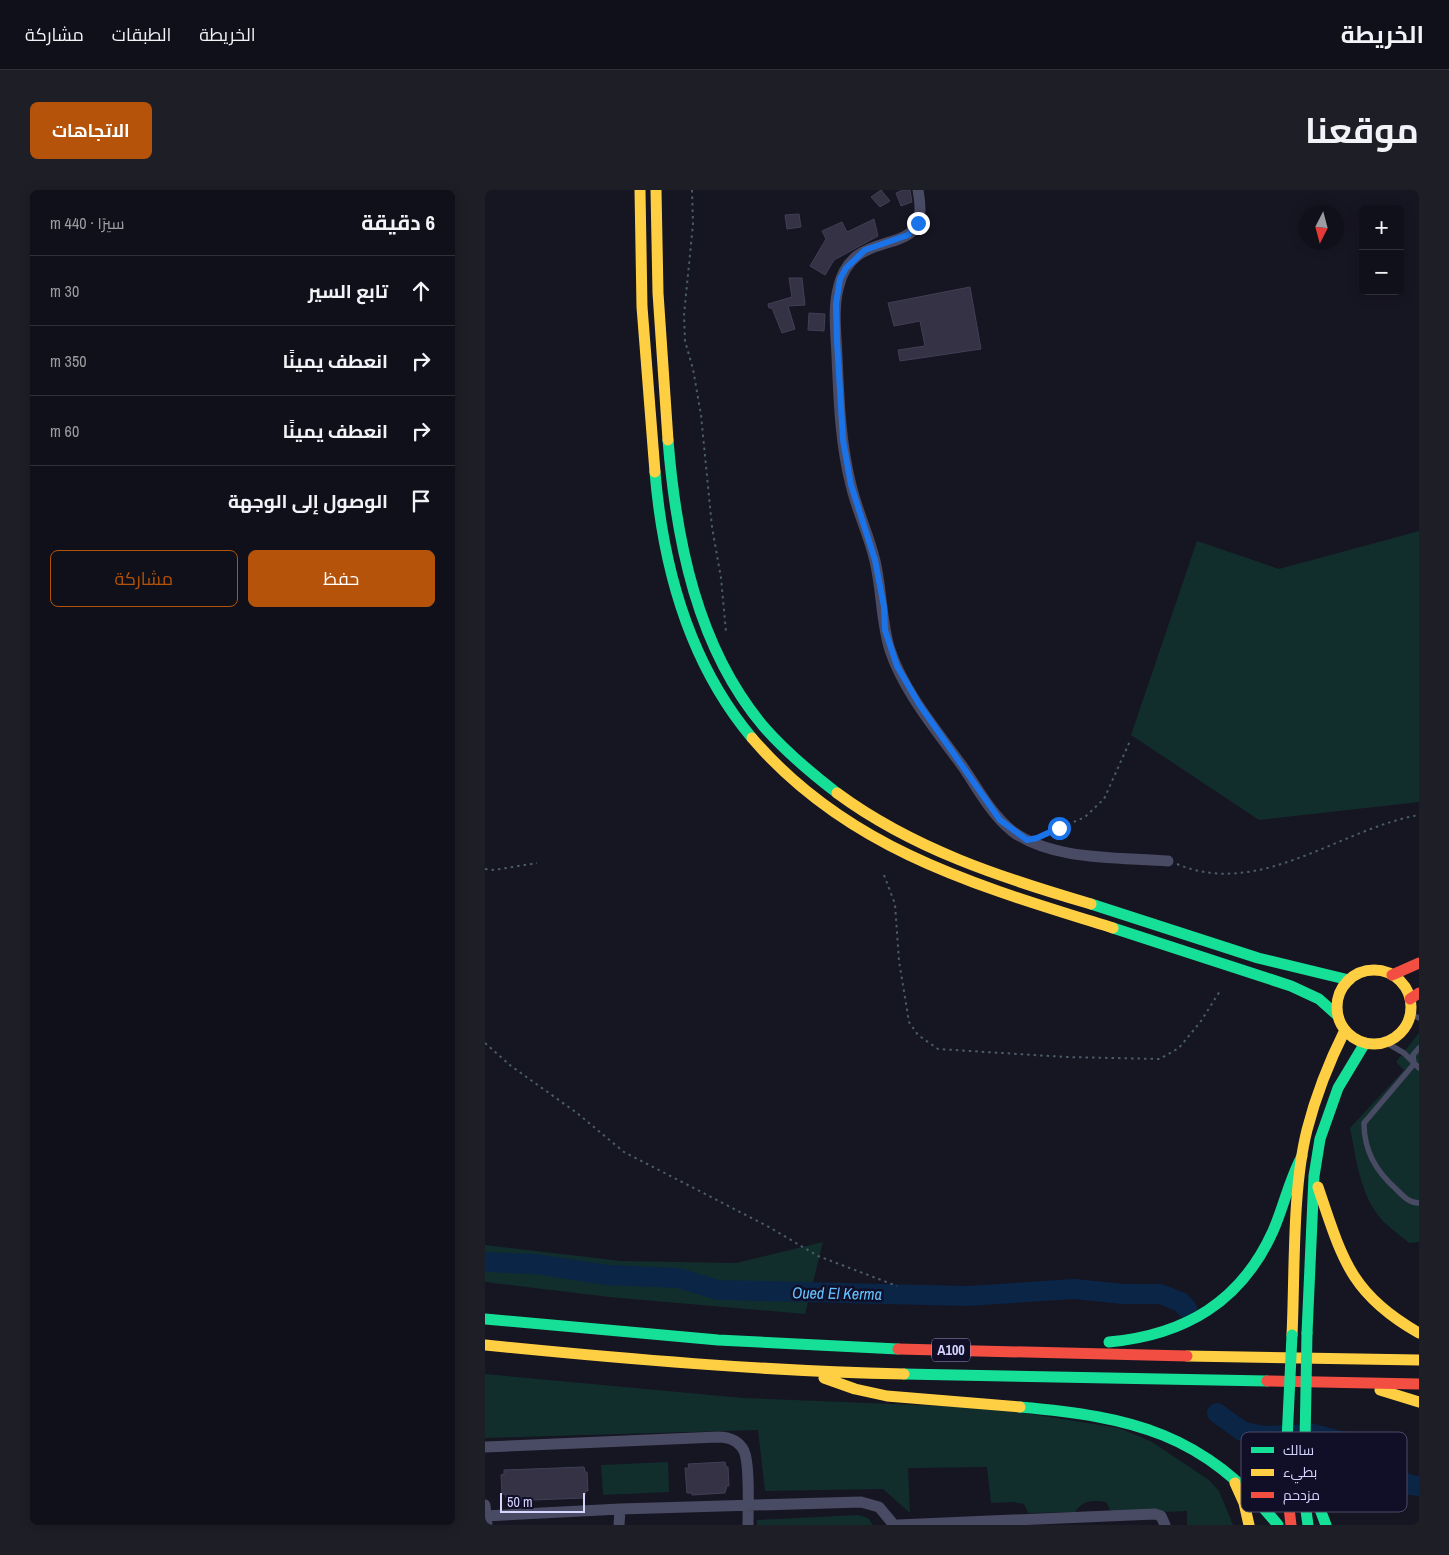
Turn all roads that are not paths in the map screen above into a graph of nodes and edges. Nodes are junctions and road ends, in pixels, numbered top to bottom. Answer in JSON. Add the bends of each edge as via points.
{"nodes":[{"id":1,"x":640,"y":190,"type":"edge"},
{"id":2,"x":656,"y":190,"type":"edge"},
{"id":3,"x":918,"y":190,"type":"edge"},
{"id":4,"x":1168,"y":860,"type":"road end"},
{"id":5,"x":1419,"y":963,"type":"edge"},
{"id":6,"x":1392,"y":975,"type":"junction"},
{"id":7,"x":1349,"y":980,"type":"junction"},
{"id":8,"x":1414,"y":996,"type":"edge"},
{"id":9,"x":1337,"y":1015,"type":"junction"},
{"id":10,"x":1415,"y":1016,"type":"edge"},
{"id":11,"x":1345,"y":1030,"type":"junction"},
{"id":12,"x":1385,"y":1042,"type":"junction"},
{"id":13,"x":1365,"y":1043,"type":"junction"},
{"id":14,"x":1419,"y":1048,"type":"edge"},
{"id":15,"x":1417,"y":1066,"type":"edge"},
{"id":16,"x":1302,"y":1156,"type":"junction"},
{"id":17,"x":1314,"y":1176,"type":"junction"},
{"id":18,"x":1419,"y":1202,"type":"edge"},
{"id":19,"x":485,"y":1319,"type":"edge"},
{"id":20,"x":1419,"y":1333,"type":"edge"},
{"id":21,"x":485,"y":1345,"type":"edge"},
{"id":22,"x":968,"y":1350,"type":"junction"},
{"id":23,"x":1419,"y":1360,"type":"edge"},
{"id":24,"x":813,"y":1372,"type":"junction"},
{"id":25,"x":1359,"y":1383,"type":"junction"},
{"id":26,"x":1419,"y":1384,"type":"edge"},
{"id":27,"x":1419,"y":1402,"type":"edge"},
{"id":28,"x":1287,"y":1432,"type":"edge"},
{"id":29,"x":1305,"y":1432,"type":"edge"},
{"id":30,"x":485,"y":1447,"type":"edge"},
{"id":31,"x":1232,"y":1477,"type":"junction"},
{"id":32,"x":1241,"y":1485,"type":"edge"},
{"id":33,"x":1241,"y":1496,"type":"edge"},
{"id":34,"x":747,"y":1505,"type":"junction"},
{"id":35,"x":619,"y":1509,"type":"junction"},
{"id":36,"x":1246,"y":1512,"type":"edge"},
{"id":37,"x":1267,"y":1512,"type":"edge"},
{"id":38,"x":1290,"y":1512,"type":"edge"},
{"id":39,"x":1305,"y":1512,"type":"edge"},
{"id":40,"x":1321,"y":1512,"type":"edge"},
{"id":41,"x":486,"y":1516,"type":"edge"},
{"id":42,"x":1093,"y":1521,"type":"edge"},
{"id":43,"x":1015,"y":1523,"type":"edge"},
{"id":44,"x":619,"y":1525,"type":"edge"},
{"id":45,"x":748,"y":1525,"type":"edge"},
{"id":46,"x":896,"y":1525,"type":"edge"},
{"id":47,"x":1165,"y":1525,"type":"edge"},
{"id":48,"x":1249,"y":1525,"type":"edge"},
{"id":49,"x":1278,"y":1525,"type":"edge"},
{"id":50,"x":1291,"y":1525,"type":"edge"},
{"id":51,"x":1308,"y":1525,"type":"edge"},
{"id":52,"x":1326,"y":1525,"type":"edge"}],
"edges":[{"from":1,"to":9,"type":"main road","via":[[641,300],[647,381],[661,527],[668,566],[677,598],[705,667],[724,699],[765,754],[789,779],[825,808],[867,835],[927,866],[1256,973],[1318,998]]},
{"from":2,"to":7,"type":"main road","via":[[655,259],[667,440],[683,554],[699,611],[719,658],[763,726],[803,767],[837,795],[943,854],[1033,887],[1253,956]]},
{"from":3,"to":4,"type":"street","via":[[920,216],[914,230],[865,250],[850,263],[840,279],[836,304],[843,440],[851,485],[875,560],[885,630],[897,666],[919,704],[1000,820],[1027,840],[1079,854]]},
{"from":5,"to":6,"type":"main road"},
{"from":6,"to":7,"type":"main road","via":[[1369,970]]},
{"from":6,"to":8,"type":"main road"},
{"from":7,"to":9,"type":"main road","via":[[1337,1000]]},
{"from":8,"to":10,"type":"main road"},
{"from":9,"to":11,"type":"main road"},
{"from":10,"to":12,"type":"main road"},
{"from":11,"to":13,"type":"main road"},
{"from":11,"to":16,"type":"main road","via":[[1317,1096]]},
{"from":12,"to":13,"type":"main road"},
{"from":12,"to":15,"type":"lane","via":[[1404,1053]]},
{"from":13,"to":17,"type":"main road","via":[[1331,1104],[1320,1139]]},
{"from":14,"to":15,"type":"lane","via":[[1413,1055]]},
{"from":15,"to":18,"type":"lane","via":[[1370,1115],[1364,1123],[1364,1132],[1370,1157],[1380,1174],[1405,1198]]},
{"from":16,"to":22,"type":"main road","via":[[1287,1187],[1274,1229],[1257,1261],[1221,1303],[1194,1321],[1137,1340],[1021,1344]]},
{"from":16,"to":28,"type":"main road","bridge":true},
{"from":17,"to":20,"type":"main road","via":[[1344,1263],[1358,1286],[1397,1323]]},
{"from":17,"to":29,"type":"main road","bridge":true},
{"from":19,"to":22,"type":"main road","number":"A100","via":[[701,1340]]},
{"from":21,"to":24,"type":"main road","number":"A100","via":[[651,1362]]},
{"from":22,"to":23,"type":"main road","number":"A100"},
{"from":24,"to":25,"type":"main road","number":"A100"},
{"from":24,"to":31,"type":"main road","via":[[855,1389],[887,1396],[1081,1412],[1117,1419],[1152,1430],[1186,1446]]},
{"from":25,"to":26,"type":"main road","number":"A100"},
{"from":25,"to":27,"type":"main road"},
{"from":30,"to":34,"type":"street","via":[[725,1437],[736,1442],[746,1456]]},
{"from":31,"to":32,"type":"main road"},
{"from":31,"to":33,"type":"main road"},
{"from":34,"to":35,"type":"street"},
{"from":34,"to":45,"type":"street"},
{"from":34,"to":46,"type":"street","via":[[867,1502],[884,1511]]},
{"from":35,"to":41,"type":"street"},
{"from":35,"to":44,"type":"street"},
{"from":36,"to":48,"type":"main road"},
{"from":37,"to":49,"type":"main road"},
{"from":38,"to":50,"type":"main road","bridge":true},
{"from":39,"to":51,"type":"main road"},
{"from":40,"to":52,"type":"main road"},
{"from":42,"to":43,"type":"street"},
{"from":42,"to":47,"type":"street","via":[[1155,1514],[1161,1516]]},
{"from":43,"to":46,"type":"street"}]}
